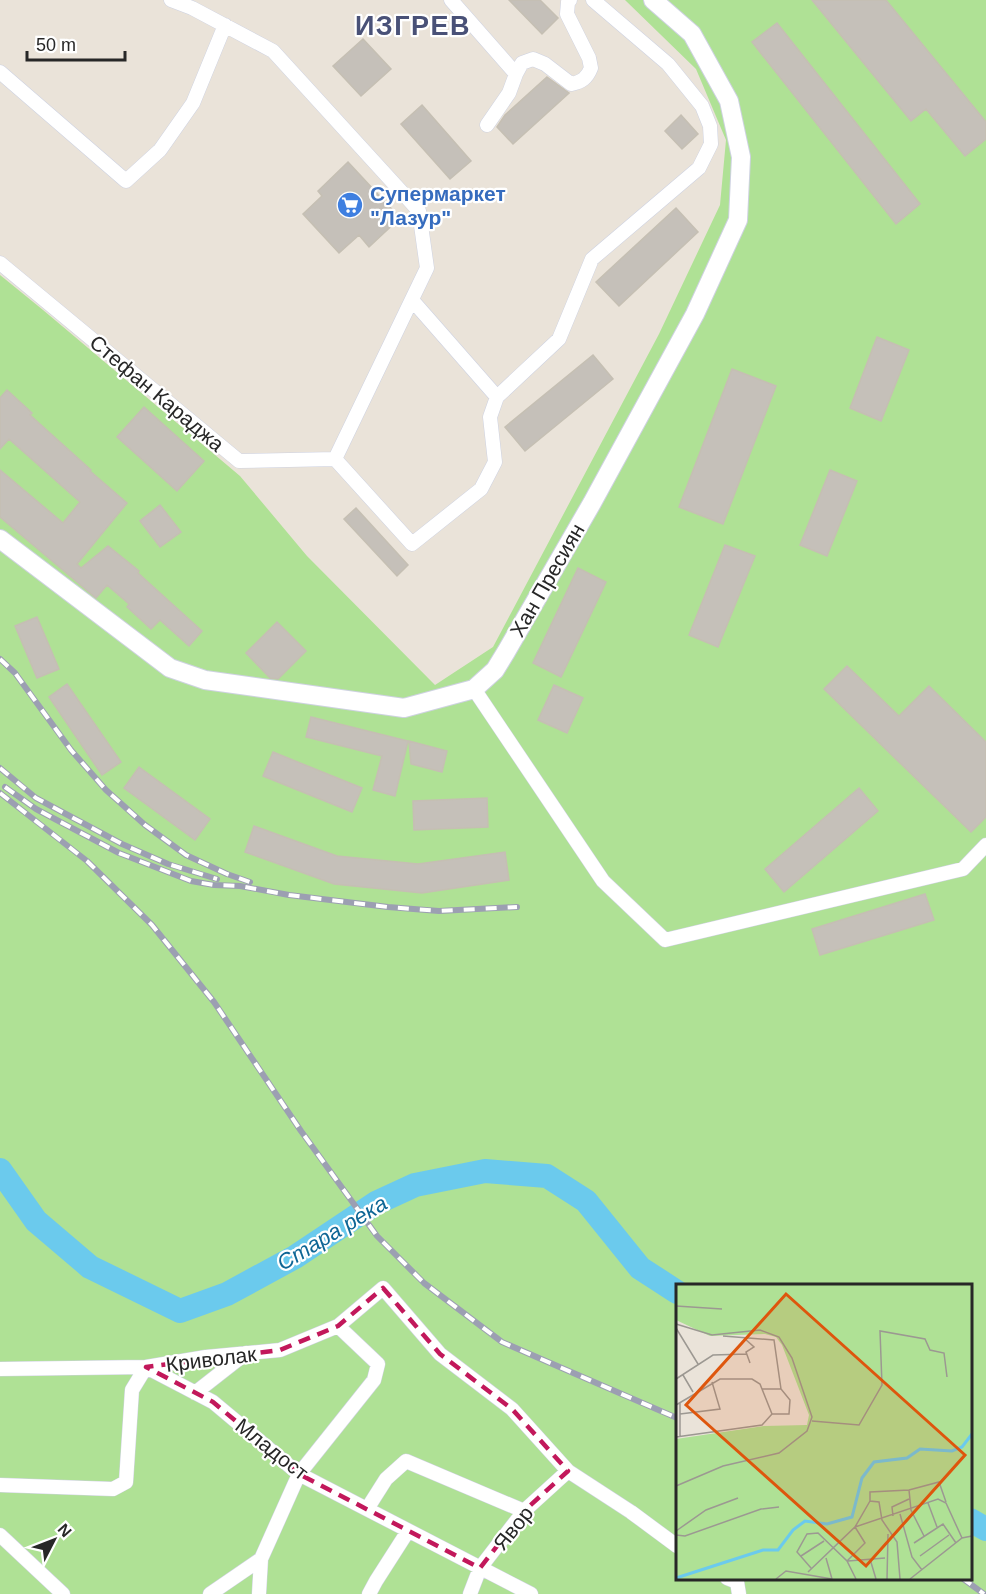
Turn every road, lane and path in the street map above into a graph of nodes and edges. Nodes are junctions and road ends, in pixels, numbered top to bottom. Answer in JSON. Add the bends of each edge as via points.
{"nodes":[{"id":1,"x":171,"y":0,"type":"edge"},
{"id":2,"x":451,"y":0,"type":"edge"},
{"id":3,"x":570,"y":0,"type":"edge"},
{"id":4,"x":593,"y":0,"type":"edge"},
{"id":5,"x":653,"y":0,"type":"edge"},
{"id":6,"x":225,"y":25,"type":"junction"},
{"id":7,"x":0,"y":72,"type":"edge"},
{"id":8,"x":516,"y":74,"type":"junction"},
{"id":9,"x":487,"y":125,"type":"dead end"},
{"id":10,"x":0,"y":263,"type":"edge"},
{"id":11,"x":412,"y":300,"type":"junction"},
{"id":12,"x":497,"y":396,"type":"junction"},
{"id":13,"x":335,"y":459,"type":"junction"},
{"id":14,"x":0,"y":539,"type":"edge"},
{"id":15,"x":474,"y":689,"type":"junction"},
{"id":16,"x":986,"y":844,"type":"edge"},
{"id":17,"x":338,"y":1326,"type":"junction"},
{"id":18,"x":246,"y":1353,"type":"junction"},
{"id":19,"x":146,"y":1367,"type":"junction"},
{"id":20,"x":0,"y":1369,"type":"edge"},
{"id":21,"x":195,"y":1393,"type":"junction"},
{"id":22,"x":568,"y":1471,"type":"junction"},
{"id":23,"x":298,"y":1474,"type":"junction"},
{"id":24,"x":0,"y":1485,"type":"edge"},
{"id":25,"x":367,"y":1509,"type":"junction"},
{"id":26,"x":524,"y":1511,"type":"junction"},
{"id":27,"x":408,"y":1531,"type":"junction"},
{"id":28,"x":0,"y":1535,"type":"edge"},
{"id":29,"x":676,"y":1545,"type":"edge"},
{"id":30,"x":261,"y":1559,"type":"junction"},
{"id":31,"x":480,"y":1568,"type":"junction"},
{"id":32,"x":730,"y":1579,"type":"edge"},
{"id":33,"x":47,"y":1589,"type":"edge"},
{"id":34,"x":63,"y":1594,"type":"edge"},
{"id":35,"x":210,"y":1594,"type":"edge"},
{"id":36,"x":259,"y":1594,"type":"edge"},
{"id":37,"x":369,"y":1594,"type":"edge"},
{"id":38,"x":470,"y":1594,"type":"edge"},
{"id":39,"x":531,"y":1594,"type":"edge"},
{"id":40,"x":739,"y":1594,"type":"edge"}],
"edges":[{"from":1,"to":6,"type":"street"},
{"from":2,"to":8,"type":"street"},
{"from":3,"to":8,"type":"street","via":[[567,15],[589,58],[591,68],[587,77],[571,84],[533,59],[522,63]]},
{"from":4,"to":12,"type":"street","via":[[668,64],[702,106],[710,126],[711,144],[699,168],[592,259],[559,339]]},
{"from":5,"to":15,"type":"street","name":"Хан Пресиян","via":[[692,34],[729,101],[741,158],[738,220],[695,314],[586,513],[495,670]]},
{"from":6,"to":7,"type":"street","via":[[193,103],[160,150],[126,181]]},
{"from":6,"to":11,"type":"street","via":[[273,51],[419,211],[427,268]]},
{"from":8,"to":9,"type":"street","via":[[509,93]]},
{"from":10,"to":13,"type":"street","name":"Стефан Караджа","via":[[239,461]]},
{"from":11,"to":12,"type":"street"},
{"from":11,"to":13,"type":"street"},
{"from":12,"to":13,"type":"street","via":[[490,417],[495,462],[481,489],[411,544]]},
{"from":14,"to":15,"type":"street","name":"Хан Пресиян","via":[[170,668],[205,680],[404,708]]},
{"from":15,"to":16,"type":"street","via":[[603,881],[665,940],[963,869]]},
{"from":17,"to":18,"type":"street","name":"Криволак","via":[[280,1350]]},
{"from":17,"to":22,"type":"street","via":[[383,1288],[440,1354],[512,1409]]},
{"from":17,"to":23,"type":"street","via":[[378,1364],[374,1380]]},
{"from":18,"to":19,"type":"street","name":"Криволак"},
{"from":18,"to":21,"type":"street"},
{"from":19,"to":20,"type":"street","name":"Младост"},
{"from":19,"to":21,"type":"street","name":"Младост"},
{"from":19,"to":24,"type":"street","name":"Криволак","via":[[132,1390],[126,1482],[113,1489]]},
{"from":21,"to":23,"type":"street","name":"Младост","via":[[213,1402]]},
{"from":22,"to":26,"type":"street","name":"Явор"},
{"from":22,"to":29,"type":"street"},
{"from":23,"to":25,"type":"street","name":"Младост"},
{"from":23,"to":30,"type":"street"},
{"from":25,"to":26,"type":"street","via":[[386,1479],[406,1461]]},
{"from":25,"to":27,"type":"street","name":"Младост"},
{"from":26,"to":31,"type":"street","name":"Явор"},
{"from":27,"to":31,"type":"street","name":"Младост"},
{"from":27,"to":37,"type":"street"},
{"from":28,"to":33,"type":"street"},
{"from":30,"to":35,"type":"street"},
{"from":30,"to":36,"type":"street"},
{"from":31,"to":38,"type":"street","name":"Явор"},
{"from":31,"to":39,"type":"street","name":"Младост"},
{"from":32,"to":40,"type":"street","via":[[737,1582]]},
{"from":33,"to":34,"type":"street"}]}
